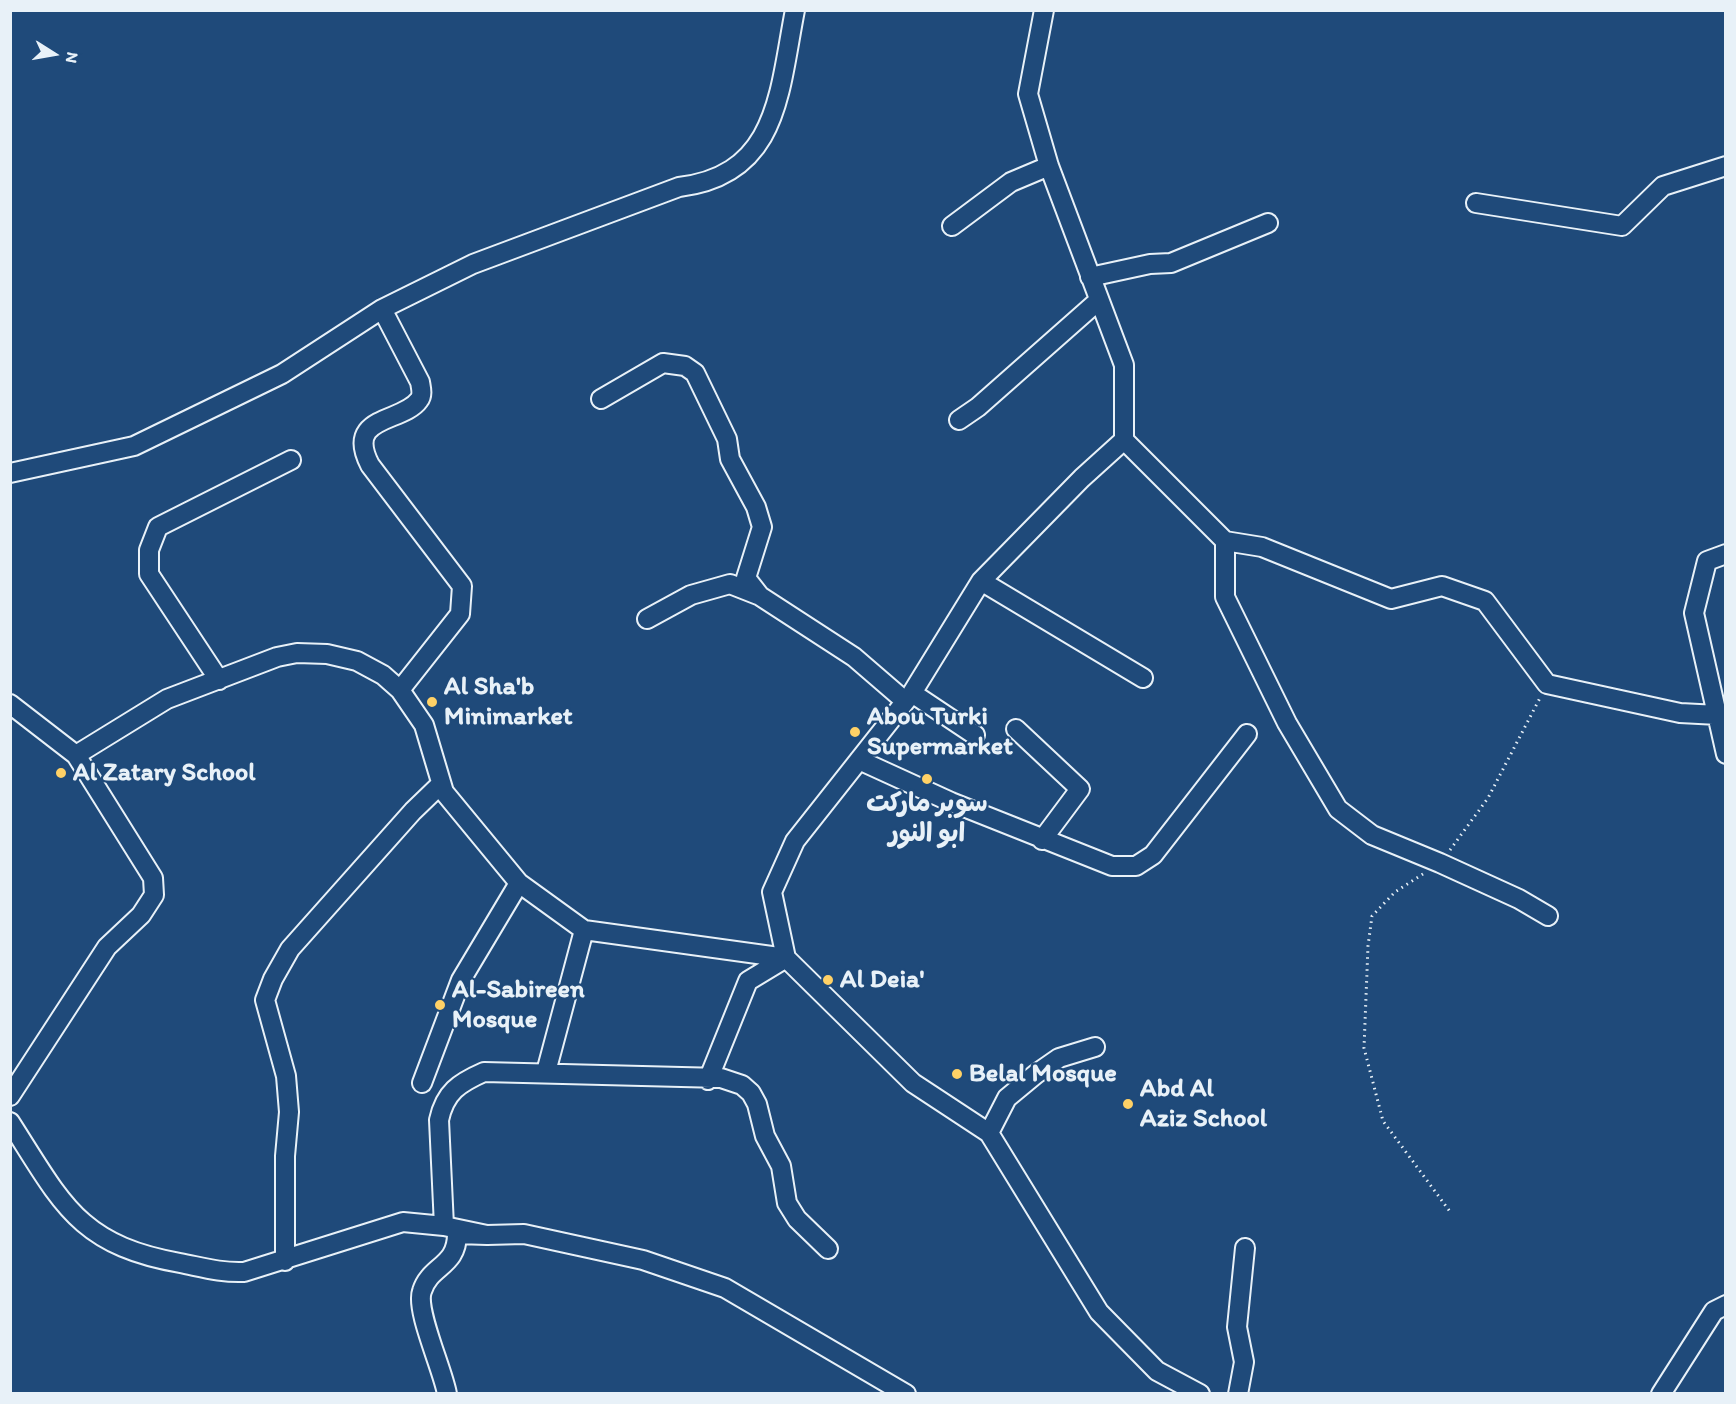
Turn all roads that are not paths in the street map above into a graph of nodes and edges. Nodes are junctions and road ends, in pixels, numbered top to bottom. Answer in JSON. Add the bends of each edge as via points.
{"nodes":[{"id":1,"x":795,"y":10,"type":"edge"},
{"id":2,"x":1044,"y":10,"type":"edge"},
{"id":3,"x":1049,"y":166,"type":"junction"},
{"id":4,"x":1725,"y":166,"type":"edge"},
{"id":5,"x":1476,"y":203,"type":"dead end"},
{"id":6,"x":1268,"y":223,"type":"dead end"},
{"id":7,"x":952,"y":226,"type":"dead end"},
{"id":8,"x":1090,"y":277,"type":"junction"},
{"id":9,"x":1098,"y":301,"type":"junction"},
{"id":10,"x":382,"y":309,"type":"junction"},
{"id":11,"x":601,"y":399,"type":"dead end"},
{"id":12,"x":958,"y":420,"type":"dead end"},
{"id":13,"x":1124,"y":440,"type":"junction"},
{"id":14,"x":291,"y":460,"type":"dead end"},
{"id":15,"x":10,"y":473,"type":"edge"},
{"id":16,"x":1225,"y":541,"type":"junction"},
{"id":17,"x":1725,"y":554,"type":"edge"},
{"id":18,"x":981,"y":581,"type":"junction"},
{"id":19,"x":760,"y":596,"type":"junction"},
{"id":20,"x":647,"y":619,"type":"dead end"},
{"id":21,"x":1143,"y":678,"type":"dead end"},
{"id":22,"x":219,"y":680,"type":"junction"},
{"id":23,"x":400,"y":690,"type":"junction"},
{"id":24,"x":909,"y":697,"type":"junction"},
{"id":25,"x":10,"y":704,"type":"edge"},
{"id":26,"x":1718,"y":715,"type":"junction"},
{"id":27,"x":1016,"y":729,"type":"dead end"},
{"id":28,"x":975,"y":735,"type":"dead end"},
{"id":29,"x":1247,"y":735,"type":"dead end"},
{"id":30,"x":1725,"y":754,"type":"edge"},
{"id":31,"x":76,"y":755,"type":"junction"},
{"id":32,"x":859,"y":760,"type":"junction"},
{"id":33,"x":441,"y":784,"type":"junction"},
{"id":34,"x":1042,"y":840,"type":"junction"},
{"id":35,"x":519,"y":883,"type":"junction"},
{"id":36,"x":1548,"y":916,"type":"dead end"},
{"id":37,"x":584,"y":930,"type":"junction"},
{"id":38,"x":786,"y":958,"type":"junction"},
{"id":39,"x":1095,"y":1047,"type":"dead end"},
{"id":40,"x":546,"y":1072,"type":"junction"},
{"id":41,"x":708,"y":1080,"type":"junction"},
{"id":42,"x":422,"y":1083,"type":"dead end"},
{"id":43,"x":10,"y":1095,"type":"edge"},
{"id":44,"x":10,"y":1122,"type":"edge"},
{"id":45,"x":988,"y":1133,"type":"junction"},
{"id":46,"x":444,"y":1226,"type":"junction"},
{"id":47,"x":488,"y":1235,"type":"junction"},
{"id":48,"x":1245,"y":1248,"type":"dead end"},
{"id":49,"x":828,"y":1249,"type":"dead end"},
{"id":50,"x":285,"y":1261,"type":"junction"},
{"id":51,"x":1725,"y":1305,"type":"edge"},
{"id":52,"x":447,"y":1394,"type":"edge"},
{"id":53,"x":906,"y":1394,"type":"edge"},
{"id":54,"x":1200,"y":1394,"type":"edge"},
{"id":55,"x":1238,"y":1394,"type":"edge"},
{"id":56,"x":1661,"y":1394,"type":"edge"}],
"edges":[{"from":1,"to":10,"type":"street","via":[[775,111],[764,137],[737,167],[712,181],[679,187],[473,264]]},
{"from":2,"to":3,"type":"street","via":[[1028,94]]},
{"from":3,"to":7,"type":"street","via":[[1011,182]]},
{"from":3,"to":8,"type":"street"},
{"from":4,"to":5,"type":"street","via":[[1663,186],[1623,226]]},
{"from":6,"to":8,"type":"street","via":[[1171,263]]},
{"from":8,"to":9,"type":"street"},
{"from":9,"to":12,"type":"street","via":[[978,407]]},
{"from":9,"to":13,"type":"street","via":[[1124,365]]},
{"from":10,"to":15,"type":"street","via":[[282,374],[134,446]]},
{"from":10,"to":23,"type":"street","via":[[420,382],[422,395],[418,403],[375,423],[363,451],[462,586],[460,614]]},
{"from":11,"to":19,"type":"street","via":[[663,363],[685,366],[695,374],[727,439],[730,459],[756,507],[762,527],[746,578]]},
{"from":13,"to":16,"type":"street"},
{"from":13,"to":18,"type":"street"},
{"from":14,"to":22,"type":"street","via":[[158,527],[149,550],[149,574]]},
{"from":16,"to":26,"type":"street","via":[[1262,547],[1391,599],[1442,586],[1485,601],[1547,684],[1680,713]]},
{"from":16,"to":36,"type":"street","via":[[1225,597],[1287,723],[1330,798],[1348,819],[1366,832],[1519,899]]},
{"from":17,"to":26,"type":"street","via":[[1707,561],[1694,613]]},
{"from":18,"to":21,"type":"street"},
{"from":18,"to":24,"type":"street"},
{"from":19,"to":20,"type":"street","via":[[730,584],[691,595]]},
{"from":19,"to":24,"type":"street"},
{"from":22,"to":23,"type":"street","via":[[277,657],[312,652],[357,661]]},
{"from":22,"to":31,"type":"street","via":[[168,699]]},
{"from":23,"to":33,"type":"street","via":[[424,725]]},
{"from":24,"to":28,"type":"street"},
{"from":24,"to":32,"type":"street"},
{"from":25,"to":31,"type":"street"},
{"from":26,"to":30,"type":"street"},
{"from":27,"to":34,"type":"street","via":[[1080,789]]},
{"from":29,"to":34,"type":"street","via":[[1143,863],[1117,867]]},
{"from":31,"to":43,"type":"street","via":[[153,878],[154,895],[141,915],[107,947]]},
{"from":32,"to":34,"type":"street"},
{"from":32,"to":38,"type":"street","via":[[795,841],[772,892]]},
{"from":33,"to":35,"type":"street"},
{"from":33,"to":50,"type":"street","via":[[290,950],[265,1000],[286,1077],[289,1112]]},
{"from":35,"to":37,"type":"street"},
{"from":35,"to":42,"type":"street","via":[[461,980]]},
{"from":37,"to":38,"type":"street"},
{"from":37,"to":40,"type":"street"},
{"from":38,"to":41,"type":"street","via":[[748,981]]},
{"from":38,"to":45,"type":"street","via":[[913,1083]]},
{"from":39,"to":45,"type":"street","via":[[1059,1058],[1036,1074],[1007,1098]]},
{"from":40,"to":41,"type":"street"},
{"from":40,"to":46,"type":"street","via":[[484,1072],[462,1082],[446,1098],[439,1120]]},
{"from":41,"to":49,"type":"street","via":[[722,1078],[752,1093],[765,1136],[781,1166],[787,1203],[797,1219]]},
{"from":44,"to":50,"type":"street","via":[[67,1209],[107,1241],[139,1255],[230,1273]]},
{"from":45,"to":54,"type":"street","via":[[1099,1312],[1157,1371]]},
{"from":46,"to":47,"type":"street"},
{"from":46,"to":50,"type":"street","via":[[403,1222]]},
{"from":47,"to":52,"type":"street","via":[[457,1234],[453,1255],[428,1277],[421,1293],[422,1309]]},
{"from":47,"to":53,"type":"street","via":[[524,1234],[643,1260],[725,1288]]},
{"from":48,"to":55,"type":"street","via":[[1237,1327],[1244,1362]]},
{"from":51,"to":56,"type":"street","via":[[1714,1311]]}]}
